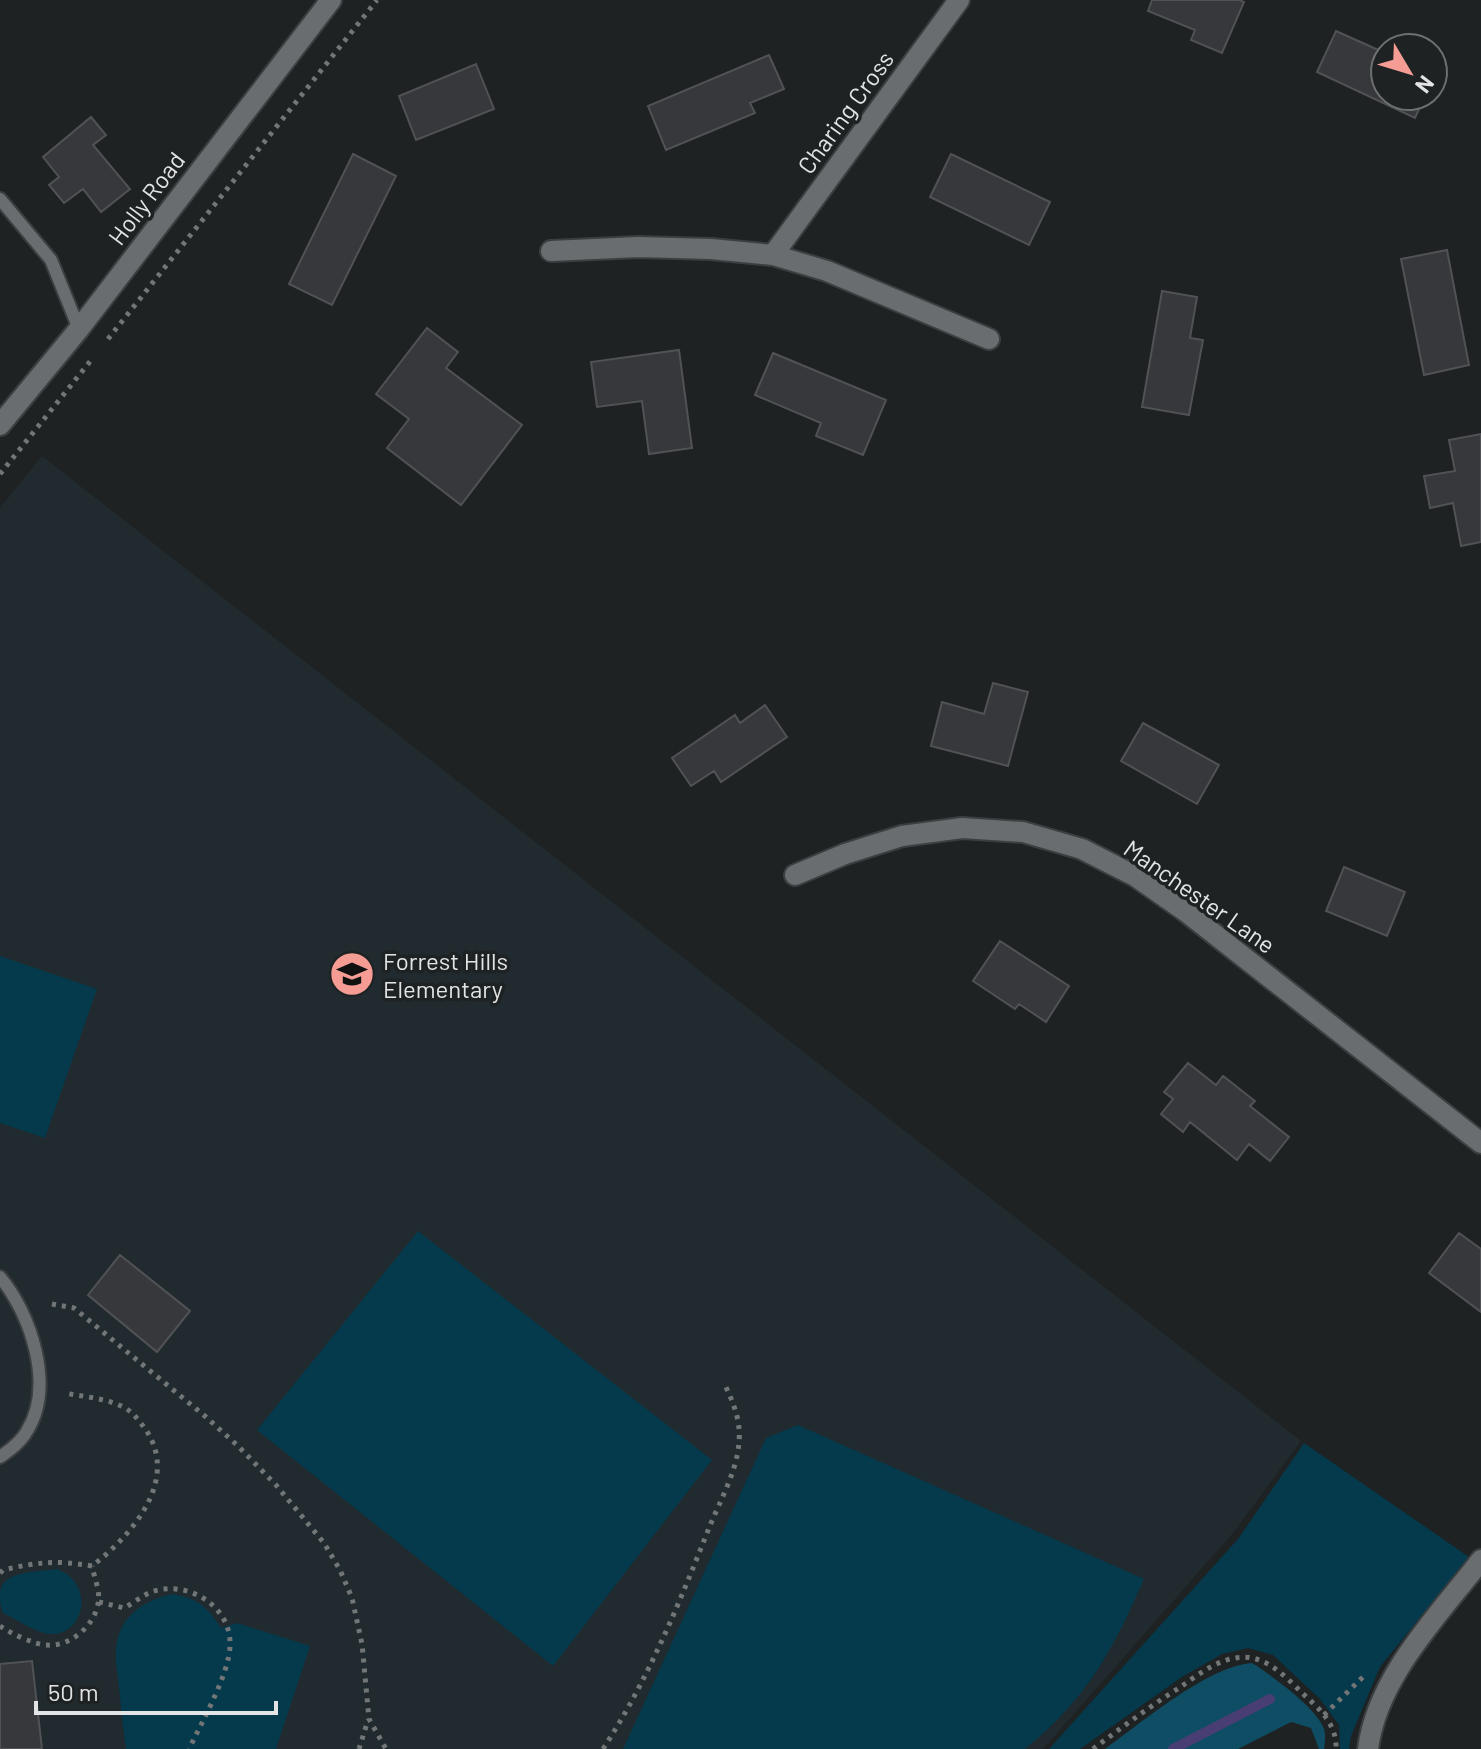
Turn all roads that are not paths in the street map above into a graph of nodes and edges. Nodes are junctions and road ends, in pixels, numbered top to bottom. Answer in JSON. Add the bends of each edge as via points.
{"nodes":[{"id":1,"x":331,"y":0,"type":"edge"},
{"id":2,"x":959,"y":0,"type":"edge"},
{"id":3,"x":0,"y":199,"type":"edge"},
{"id":4,"x":551,"y":251,"type":"dead end"},
{"id":5,"x":773,"y":255,"type":"junction"},
{"id":6,"x":79,"y":329,"type":"junction"},
{"id":7,"x":989,"y":339,"type":"dead end"},
{"id":8,"x":0,"y":425,"type":"edge"},
{"id":9,"x":795,"y":875,"type":"dead end"},
{"id":10,"x":1481,"y":1143,"type":"edge"},
{"id":11,"x":0,"y":1277,"type":"edge"},
{"id":12,"x":0,"y":1457,"type":"edge"},
{"id":13,"x":1481,"y":1560,"type":"edge"},
{"id":14,"x":1368,"y":1749,"type":"edge"}],
"edges":[{"from":1,"to":6,"type":"street","name":"Holly Road"},
{"from":2,"to":5,"type":"street","name":"Charing Cross"},
{"from":3,"to":6,"type":"lane","via":[[51,260]]},
{"from":4,"to":5,"type":"street","via":[[638,247]]},
{"from":5,"to":7,"type":"street","via":[[827,271]]},
{"from":6,"to":8,"type":"street","name":"Holly Road"},
{"from":9,"to":10,"type":"street","name":"Manchester Lane","via":[[902,836],[962,828],[1023,832],[1082,849],[1135,876],[1185,911]]},
{"from":11,"to":12,"type":"lane","via":[[24,1314],[39,1379],[28,1431]]},
{"from":13,"to":14,"type":"street","via":[[1403,1660],[1383,1699]]}]}
